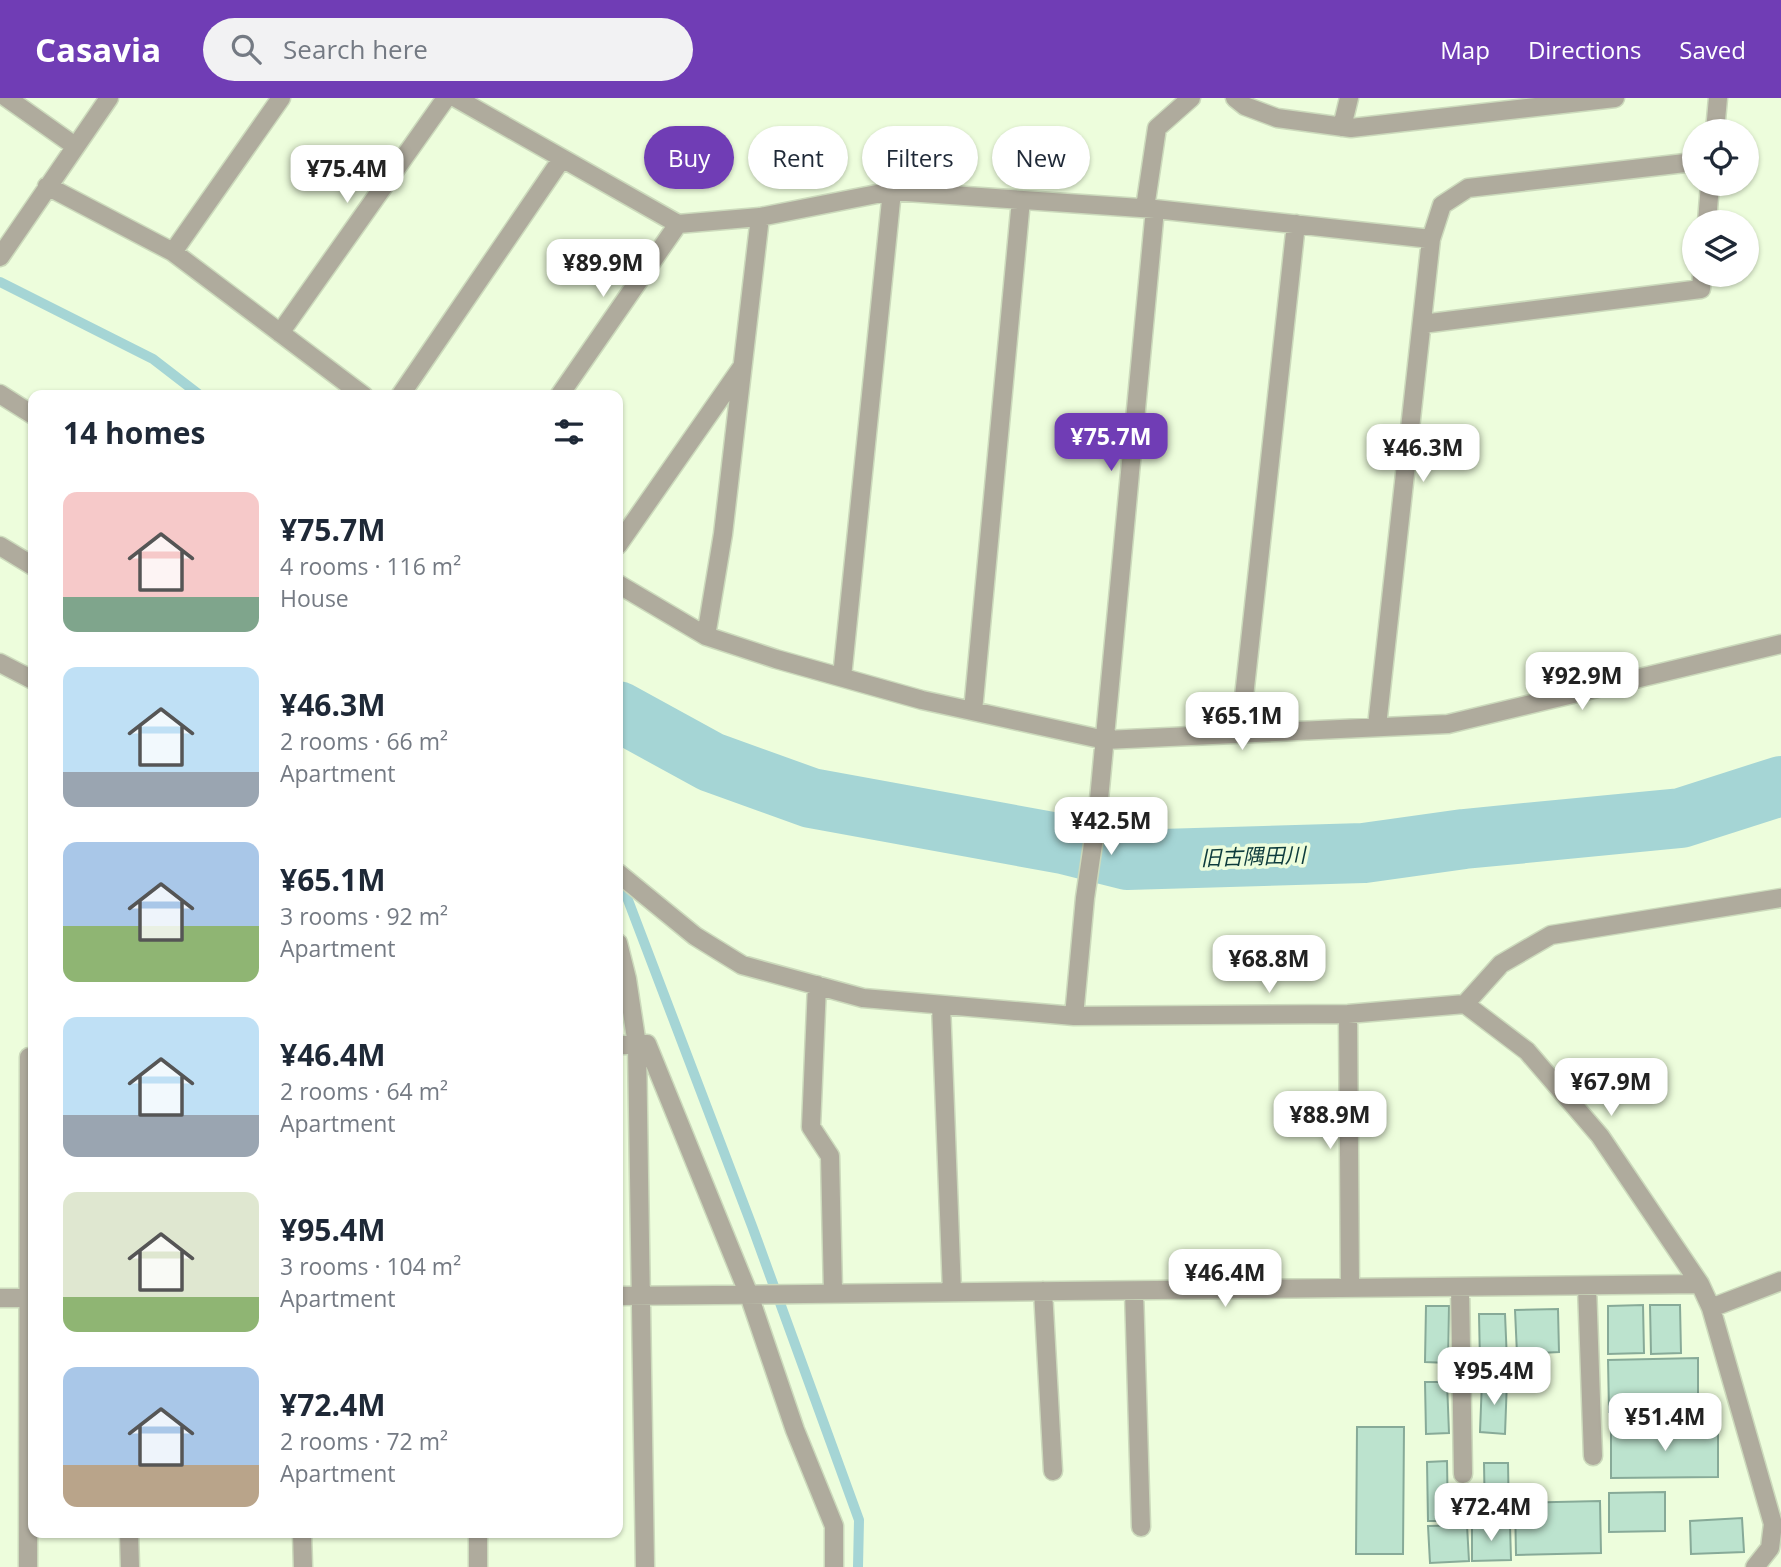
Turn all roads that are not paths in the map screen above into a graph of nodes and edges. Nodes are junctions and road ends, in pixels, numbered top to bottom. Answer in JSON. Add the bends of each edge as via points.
{"nodes":[{"id":1,"x":7,"y":98,"type":"edge"},
{"id":2,"x":109,"y":98,"type":"edge"},
{"id":3,"x":281,"y":98,"type":"edge"},
{"id":4,"x":446,"y":98,"type":"edge"},
{"id":5,"x":456,"y":98,"type":"edge"},
{"id":6,"x":1191,"y":98,"type":"edge"},
{"id":7,"x":1236,"y":98,"type":"edge"},
{"id":8,"x":1349,"y":98,"type":"edge"},
{"id":9,"x":1615,"y":98,"type":"edge"},
{"id":10,"x":1718,"y":98,"type":"edge"},
{"id":11,"x":1716,"y":119,"type":"edge"},
{"id":12,"x":1342,"y":127,"type":"junction"},
{"id":13,"x":75,"y":146,"type":"junction"},
{"id":14,"x":561,"y":160,"type":"junction"},
{"id":15,"x":1682,"y":163,"type":"edge"},
{"id":16,"x":47,"y":186,"type":"junction"},
{"id":17,"x":892,"y":191,"type":"junction"},
{"id":18,"x":1021,"y":200,"type":"junction"},
{"id":19,"x":1150,"y":209,"type":"junction"},
{"id":20,"x":760,"y":217,"type":"junction"},
{"id":21,"x":678,"y":224,"type":"junction"},
{"id":22,"x":1296,"y":224,"type":"junction"},
{"id":23,"x":1431,"y":239,"type":"junction"},
{"id":24,"x":173,"y":252,"type":"junction"},
{"id":25,"x":0,"y":257,"type":"edge"},
{"id":26,"x":1701,"y":287,"type":"edge"},
{"id":27,"x":1422,"y":324,"type":"junction"},
{"id":28,"x":281,"y":333,"type":"junction"},
{"id":29,"x":743,"y":366,"type":"junction"},
{"id":30,"x":356,"y":390,"type":"edge"},
{"id":31,"x":404,"y":390,"type":"edge"},
{"id":32,"x":563,"y":390,"type":"edge"},
{"id":33,"x":0,"y":394,"type":"edge"},
{"id":34,"x":28,"y":412,"type":"edge"},
{"id":35,"x":623,"y":538,"type":"edge"},
{"id":36,"x":0,"y":546,"type":"edge"},
{"id":37,"x":28,"y":563,"type":"edge"},
{"id":38,"x":623,"y":587,"type":"edge"},
{"id":39,"x":706,"y":636,"type":"junction"},
{"id":40,"x":1781,"y":644,"type":"edge"},
{"id":41,"x":0,"y":663,"type":"edge"},
{"id":42,"x":28,"y":677,"type":"edge"},
{"id":43,"x":842,"y":677,"type":"junction"},
{"id":44,"x":973,"y":711,"type":"junction"},
{"id":45,"x":1377,"y":726,"type":"junction"},
{"id":46,"x":1240,"y":733,"type":"junction"},
{"id":47,"x":1105,"y":740,"type":"junction"},
{"id":48,"x":623,"y":877,"type":"edge"},
{"id":49,"x":1781,"y":898,"type":"edge"},
{"id":50,"x":623,"y":963,"type":"edge"},
{"id":51,"x":817,"y":985,"type":"junction"},
{"id":52,"x":1465,"y":1004,"type":"junction"},
{"id":53,"x":941,"y":1005,"type":"junction"},
{"id":54,"x":1348,"y":1014,"type":"junction"},
{"id":55,"x":1074,"y":1016,"type":"junction"},
{"id":56,"x":623,"y":1045,"type":"edge"},
{"id":57,"x":637,"y":1045,"type":"junction"},
{"id":58,"x":1781,"y":1281,"type":"edge"},
{"id":59,"x":1700,"y":1284,"type":"junction"},
{"id":60,"x":1587,"y":1286,"type":"junction"},
{"id":61,"x":1460,"y":1287,"type":"junction"},
{"id":62,"x":1350,"y":1288,"type":"junction"},
{"id":63,"x":1134,"y":1291,"type":"junction"},
{"id":64,"x":833,"y":1292,"type":"junction"},
{"id":65,"x":1043,"y":1292,"type":"junction"},
{"id":66,"x":952,"y":1293,"type":"junction"},
{"id":67,"x":749,"y":1295,"type":"junction"},
{"id":68,"x":623,"y":1296,"type":"edge"},
{"id":69,"x":643,"y":1296,"type":"junction"},
{"id":70,"x":0,"y":1298,"type":"edge"},
{"id":71,"x":28,"y":1298,"type":"edge"},
{"id":72,"x":1711,"y":1308,"type":"junction"},
{"id":73,"x":1594,"y":1456,"type":"dead end"},
{"id":74,"x":1053,"y":1471,"type":"dead end"},
{"id":75,"x":1463,"y":1474,"type":"dead end"},
{"id":76,"x":1141,"y":1527,"type":"dead end"},
{"id":77,"x":28,"y":1538,"type":"edge"},
{"id":78,"x":130,"y":1538,"type":"edge"},
{"id":79,"x":302,"y":1538,"type":"edge"},
{"id":80,"x":478,"y":1538,"type":"edge"},
{"id":81,"x":28,"y":1567,"type":"edge"},
{"id":82,"x":130,"y":1567,"type":"edge"},
{"id":83,"x":303,"y":1567,"type":"edge"},
{"id":84,"x":478,"y":1567,"type":"edge"},
{"id":85,"x":645,"y":1567,"type":"edge"},
{"id":86,"x":834,"y":1567,"type":"edge"},
{"id":87,"x":1755,"y":1567,"type":"edge"}],
"edges":[{"from":1,"to":13,"type":"street"},
{"from":2,"to":13,"type":"street"},
{"from":3,"to":24,"type":"street"},
{"from":4,"to":28,"type":"street"},
{"from":5,"to":14,"type":"street"},
{"from":6,"to":19,"type":"street","via":[[1157,128]]},
{"from":7,"to":12,"type":"street","via":[[1277,118]]},
{"from":8,"to":12,"type":"street"},
{"from":9,"to":12,"type":"street"},
{"from":10,"to":11,"type":"street"},
{"from":13,"to":16,"type":"street"},
{"from":14,"to":21,"type":"street"},
{"from":14,"to":31,"type":"street"},
{"from":15,"to":23,"type":"street","via":[[1468,188],[1442,205]]},
{"from":16,"to":24,"type":"street"},
{"from":16,"to":25,"type":"street"},
{"from":17,"to":18,"type":"street"},
{"from":17,"to":20,"type":"street"},
{"from":17,"to":43,"type":"street"},
{"from":18,"to":19,"type":"street"},
{"from":18,"to":44,"type":"street"},
{"from":19,"to":22,"type":"street"},
{"from":19,"to":47,"type":"street"},
{"from":20,"to":21,"type":"street"},
{"from":20,"to":29,"type":"street"},
{"from":21,"to":32,"type":"street"},
{"from":22,"to":23,"type":"street"},
{"from":22,"to":46,"type":"street"},
{"from":23,"to":27,"type":"street"},
{"from":24,"to":28,"type":"street"},
{"from":26,"to":27,"type":"street"},
{"from":27,"to":45,"type":"street"},
{"from":28,"to":30,"type":"street"},
{"from":29,"to":35,"type":"street"},
{"from":29,"to":39,"type":"street"},
{"from":33,"to":34,"type":"street"},
{"from":36,"to":37,"type":"street"},
{"from":38,"to":39,"type":"street"},
{"from":39,"to":43,"type":"street"},
{"from":40,"to":45,"type":"street","via":[[1448,724]]},
{"from":41,"to":42,"type":"street"},
{"from":43,"to":44,"type":"street"},
{"from":44,"to":47,"type":"street"},
{"from":45,"to":46,"type":"street"},
{"from":46,"to":47,"type":"street"},
{"from":47,"to":55,"type":"street"},
{"from":48,"to":51,"type":"street","via":[[695,936],[742,965]]},
{"from":49,"to":52,"type":"street","via":[[1550,935],[1501,964]]},
{"from":50,"to":57,"type":"street"},
{"from":51,"to":53,"type":"street","via":[[863,998]]},
{"from":51,"to":64,"type":"street","via":[[811,1127],[830,1156]]},
{"from":52,"to":54,"type":"street"},
{"from":52,"to":59,"type":"street","via":[[1527,1051],[1600,1136]]},
{"from":53,"to":55,"type":"street"},
{"from":53,"to":66,"type":"street"},
{"from":54,"to":55,"type":"street"},
{"from":54,"to":62,"type":"street"},
{"from":56,"to":57,"type":"street"},
{"from":57,"to":67,"type":"street","via":[[647,1044]]},
{"from":57,"to":69,"type":"street"},
{"from":58,"to":72,"type":"street"},
{"from":59,"to":60,"type":"street"},
{"from":59,"to":72,"type":"street"},
{"from":60,"to":61,"type":"street"},
{"from":60,"to":73,"type":"street"},
{"from":61,"to":62,"type":"street"},
{"from":61,"to":75,"type":"street"},
{"from":62,"to":63,"type":"street"},
{"from":63,"to":65,"type":"street"},
{"from":63,"to":76,"type":"street"},
{"from":64,"to":66,"type":"street"},
{"from":64,"to":67,"type":"street"},
{"from":65,"to":66,"type":"street"},
{"from":65,"to":74,"type":"street"},
{"from":67,"to":69,"type":"street"},
{"from":67,"to":86,"type":"street","via":[[834,1526]]},
{"from":68,"to":69,"type":"street"},
{"from":69,"to":85,"type":"street"},
{"from":70,"to":71,"type":"street"},
{"from":72,"to":87,"type":"street","via":[[1773,1524],[1770,1548]]},
{"from":77,"to":81,"type":"street"},
{"from":78,"to":82,"type":"street"},
{"from":79,"to":83,"type":"street"},
{"from":80,"to":84,"type":"street"}]}
